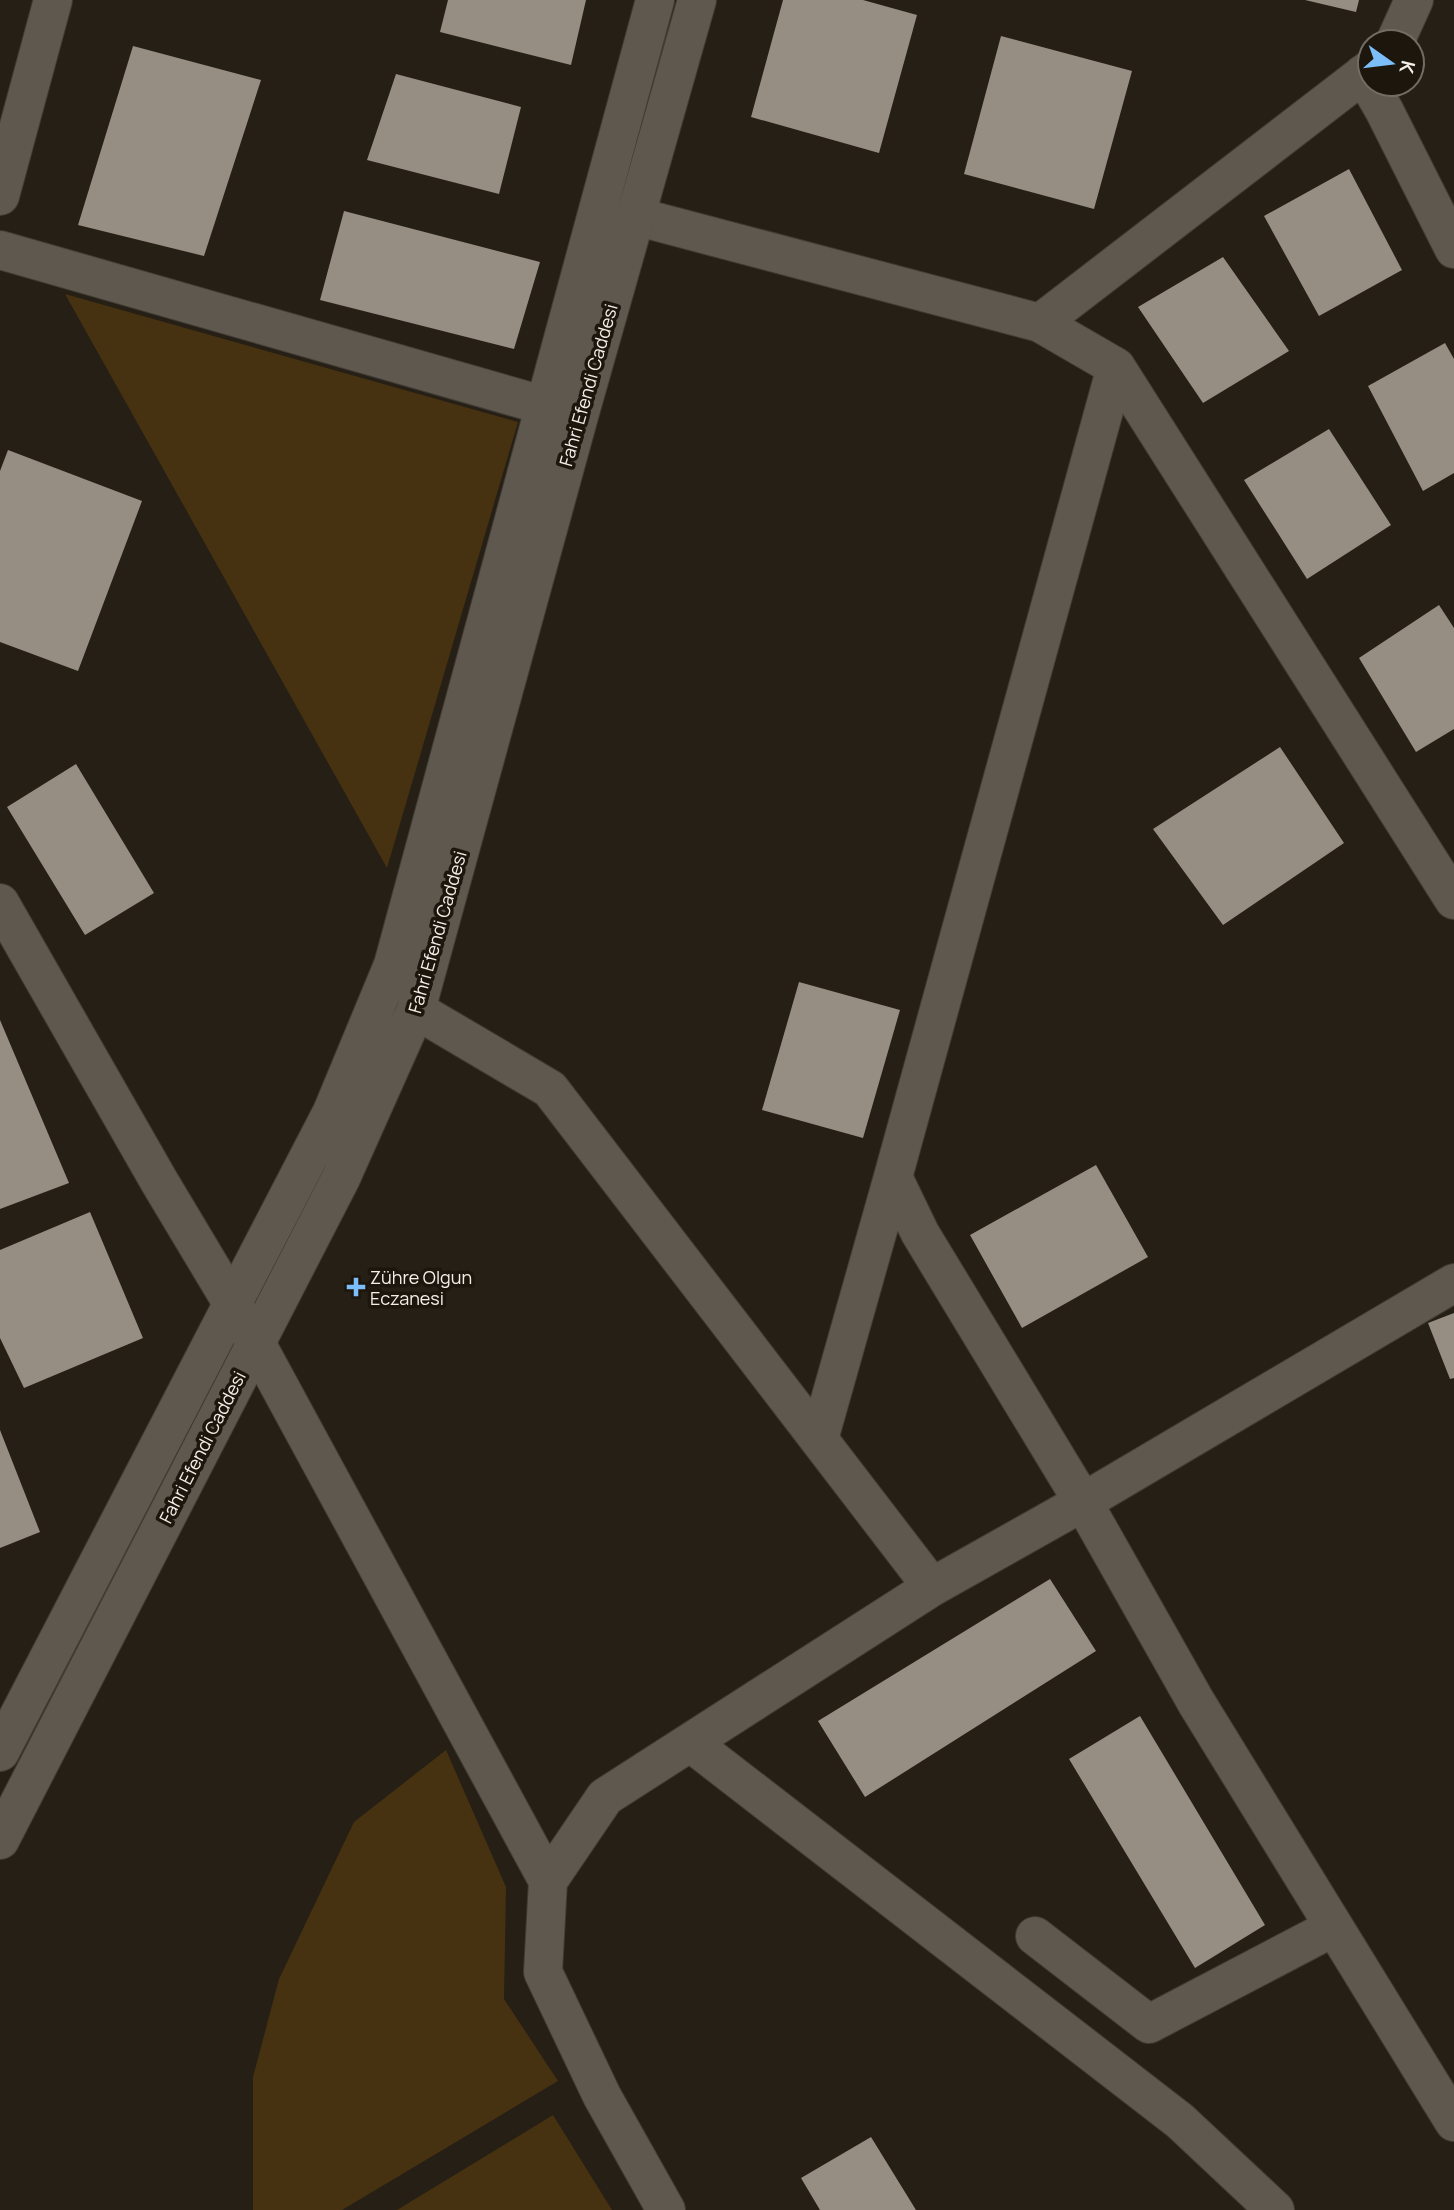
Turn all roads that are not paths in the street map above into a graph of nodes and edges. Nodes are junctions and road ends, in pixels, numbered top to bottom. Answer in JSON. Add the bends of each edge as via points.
{"nodes":[{"id":1,"x":53,"y":0,"type":"edge"},
{"id":2,"x":655,"y":0,"type":"edge"},
{"id":3,"x":697,"y":0,"type":"edge"},
{"id":4,"x":1414,"y":0,"type":"edge"},
{"id":5,"x":1401,"y":28,"type":"edge"},
{"id":6,"x":1356,"y":79,"type":"edge"},
{"id":7,"x":1378,"y":98,"type":"edge"},
{"id":8,"x":0,"y":196,"type":"edge"},
{"id":9,"x":635,"y":216,"type":"junction"},
{"id":10,"x":1454,"y":249,"type":"edge"},
{"id":11,"x":0,"y":250,"type":"edge"},
{"id":12,"x":1040,"y":323,"type":"junction"},
{"id":13,"x":1116,"y":368,"type":"junction"},
{"id":14,"x":561,"y":411,"type":"junction"},
{"id":15,"x":1454,"y":900,"type":"edge"},
{"id":16,"x":0,"y":903,"type":"edge"},
{"id":17,"x":416,"y":1010,"type":"junction"},
{"id":18,"x":893,"y":1177,"type":"junction"},
{"id":19,"x":1454,"y":1283,"type":"edge"},
{"id":20,"x":233,"y":1304,"type":"junction"},
{"id":21,"x":256,"y":1343,"type":"junction"},
{"id":22,"x":819,"y":1438,"type":"junction"},
{"id":23,"x":1083,"y":1502,"type":"junction"},
{"id":24,"x":933,"y":1587,"type":"junction"},
{"id":25,"x":4,"y":1728,"type":"edge"},
{"id":26,"x":691,"y":1743,"type":"junction"},
{"id":27,"x":33,"y":1775,"type":"junction"},
{"id":28,"x":0,"y":1840,"type":"edge"},
{"id":29,"x":548,"y":1881,"type":"junction"},
{"id":30,"x":1334,"y":1927,"type":"junction"},
{"id":31,"x":1035,"y":1936,"type":"dead end"},
{"id":32,"x":1454,"y":2122,"type":"edge"},
{"id":33,"x":666,"y":2210,"type":"edge"},
{"id":34,"x":1275,"y":2210,"type":"edge"}],
"edges":[{"from":1,"to":8,"type":"street"},
{"from":2,"to":14,"type":"street","name":"Fahri Efendi Caddesi"},
{"from":3,"to":9,"type":"street","name":"Fahri Efendi Caddesi"},
{"from":4,"to":5,"type":"street"},
{"from":6,"to":12,"type":"street"},
{"from":7,"to":10,"type":"street"},
{"from":9,"to":12,"type":"street"},
{"from":9,"to":14,"type":"street","name":"Fahri Efendi Caddesi"},
{"from":11,"to":14,"type":"street"},
{"from":12,"to":13,"type":"street"},
{"from":13,"to":15,"type":"street"},
{"from":13,"to":18,"type":"street"},
{"from":14,"to":17,"type":"street","name":"Fahri Efendi Caddesi"},
{"from":14,"to":20,"type":"street","name":"Fahri Efendi Caddesi","via":[[393,965],[332,1112]]},
{"from":16,"to":20,"type":"street"},
{"from":17,"to":21,"type":"street","name":"Fahri Efendi Caddesi","via":[[341,1178]]},
{"from":17,"to":22,"type":"street","via":[[550,1088]]},
{"from":18,"to":22,"type":"street"},
{"from":18,"to":23,"type":"street","via":[[920,1233]]},
{"from":19,"to":23,"type":"street"},
{"from":20,"to":21,"type":"street"},
{"from":20,"to":25,"type":"street","name":"Fahri Efendi Caddesi"},
{"from":21,"to":27,"type":"street","name":"Fahri Efendi Caddesi"},
{"from":21,"to":29,"type":"street"},
{"from":22,"to":24,"type":"street"},
{"from":23,"to":24,"type":"street"},
{"from":23,"to":30,"type":"street","via":[[1196,1702]]},
{"from":24,"to":26,"type":"street"},
{"from":25,"to":27,"type":"street"},
{"from":26,"to":29,"type":"street","via":[[605,1797]]},
{"from":26,"to":34,"type":"street","via":[[1180,2121]]},
{"from":27,"to":28,"type":"street","name":"Fahri Efendi Caddesi"},
{"from":29,"to":33,"type":"street","via":[[543,1972],[602,2096]]},
{"from":30,"to":31,"type":"street","via":[[1149,2024]]},
{"from":30,"to":32,"type":"street"}]}
